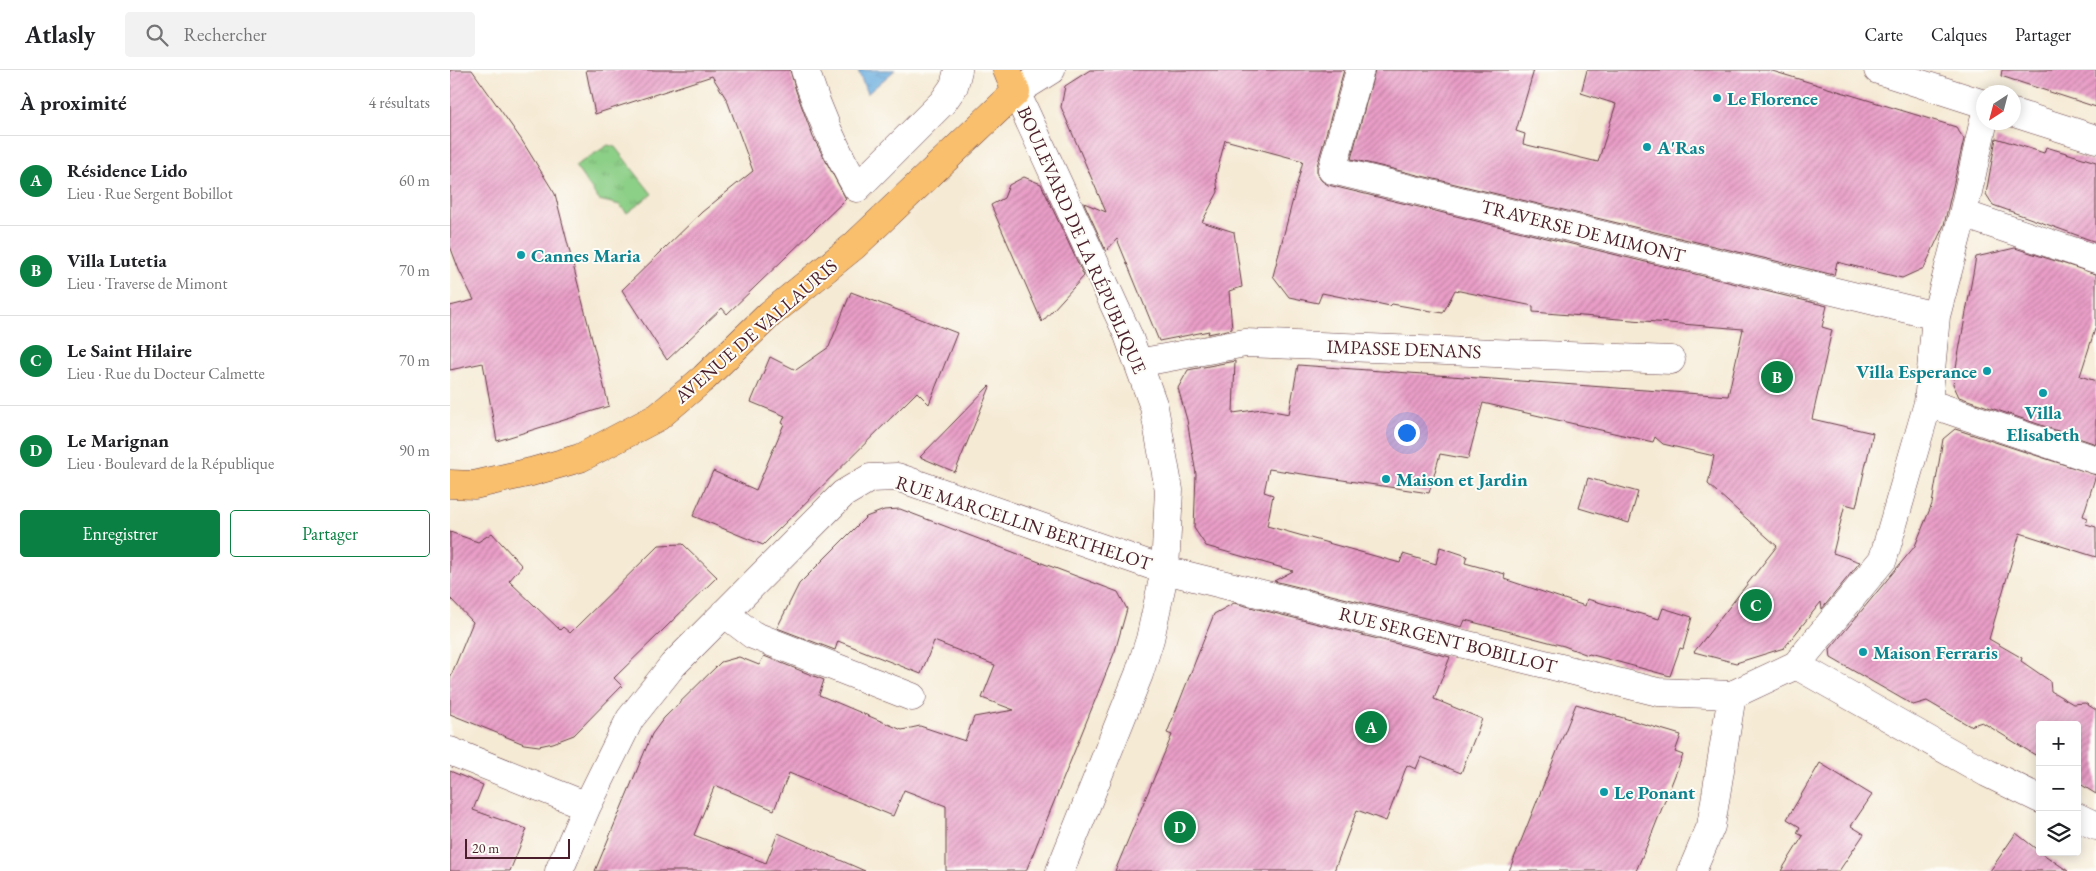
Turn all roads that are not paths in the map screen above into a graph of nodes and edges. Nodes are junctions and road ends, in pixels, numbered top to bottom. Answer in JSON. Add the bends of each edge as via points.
{"nodes":[{"id":1,"x":806,"y":70,"type":"edge"},
{"id":2,"x":958,"y":70,"type":"edge"},
{"id":3,"x":1051,"y":70,"type":"edge"},
{"id":4,"x":1360,"y":70,"type":"edge"},
{"id":5,"x":1892,"y":72,"type":"edge"},
{"id":6,"x":1011,"y":81,"type":"edge"},
{"id":7,"x":1976,"y":101,"type":"edge"},
{"id":8,"x":2021,"y":115,"type":"edge"},
{"id":9,"x":1982,"y":130,"type":"edge"},
{"id":10,"x":2096,"y":139,"type":"edge"},
{"id":11,"x":1963,"y":214,"type":"junction"},
{"id":12,"x":2096,"y":259,"type":"edge"},
{"id":13,"x":1936,"y":316,"type":"junction"},
{"id":14,"x":1671,"y":360,"type":"dead end"},
{"id":15,"x":1138,"y":363,"type":"junction"},
{"id":16,"x":1928,"y":403,"type":"junction"},
{"id":17,"x":2096,"y":460,"type":"edge"},
{"id":18,"x":450,"y":484,"type":"edge"},
{"id":19,"x":1165,"y":570,"type":"junction"},
{"id":20,"x":724,"y":613,"type":"junction"},
{"id":21,"x":1796,"y":664,"type":"junction"},
{"id":22,"x":1732,"y":694,"type":"junction"},
{"id":23,"x":912,"y":697,"type":"dead end"},
{"id":24,"x":450,"y":751,"type":"edge"},
{"id":25,"x":2036,"y":797,"type":"edge"},
{"id":26,"x":587,"y":806,"type":"junction"},
{"id":27,"x":2081,"y":819,"type":"edge"},
{"id":28,"x":2096,"y":826,"type":"edge"},
{"id":29,"x":559,"y":871,"type":"edge"},
{"id":30,"x":1060,"y":871,"type":"edge"},
{"id":31,"x":1692,"y":871,"type":"edge"}],
"edges":[{"from":1,"to":2,"type":"street","via":[[834,148],[857,188],[943,102],[954,86]]},
{"from":3,"to":6,"type":"street"},
{"from":4,"to":13,"type":"street","name":"TRAVERSE DE MIMONT","via":[[1332,170]]},
{"from":5,"to":7,"type":"street"},
{"from":6,"to":15,"type":"street","name":"BOULEVARD DE LA RÉPUBLIQUE","via":[[1128,334]]},
{"from":6,"to":18,"type":"main road","name":"AVENUE DE VALLAURIS","via":[[854,246],[770,314],[658,417],[580,458],[474,484]]},
{"from":8,"to":10,"type":"street"},
{"from":9,"to":11,"type":"street"},
{"from":11,"to":12,"type":"street"},
{"from":11,"to":13,"type":"street"},
{"from":13,"to":16,"type":"street"},
{"from":14,"to":15,"type":"street","name":"IMPASSE DENANS","via":[[1245,343]]},
{"from":15,"to":19,"type":"street","name":"BOULEVARD DE LA RÉPUBLIQUE","via":[[1154,407],[1169,490]]},
{"from":16,"to":17,"type":"street"},
{"from":16,"to":21,"type":"street","via":[[1883,559]]},
{"from":19,"to":20,"type":"street","name":"RUE MARCELLIN BERTHELOT","via":[[897,477],[870,478],[843,494]]},
{"from":19,"to":22,"type":"street","name":"RUE SERGENT BOBILLOT","via":[[1658,692]]},
{"from":19,"to":30,"type":"street","name":"BOULEVARD DE LA RÉPUBLIQUE","via":[[1139,674]]},
{"from":20,"to":23,"type":"street","via":[[753,635]]},
{"from":20,"to":26,"type":"street","name":"RUE MARCELLIN BERTHELOT","via":[[673,665],[630,719]]},
{"from":21,"to":22,"type":"street"},
{"from":21,"to":25,"type":"street","via":[[1987,773]]},
{"from":22,"to":31,"type":"street","via":[[1711,826]]},
{"from":24,"to":26,"type":"street"},
{"from":26,"to":29,"type":"street","name":"RUE MARCELLIN BERTHELOT"},
{"from":27,"to":28,"type":"street"}]}
